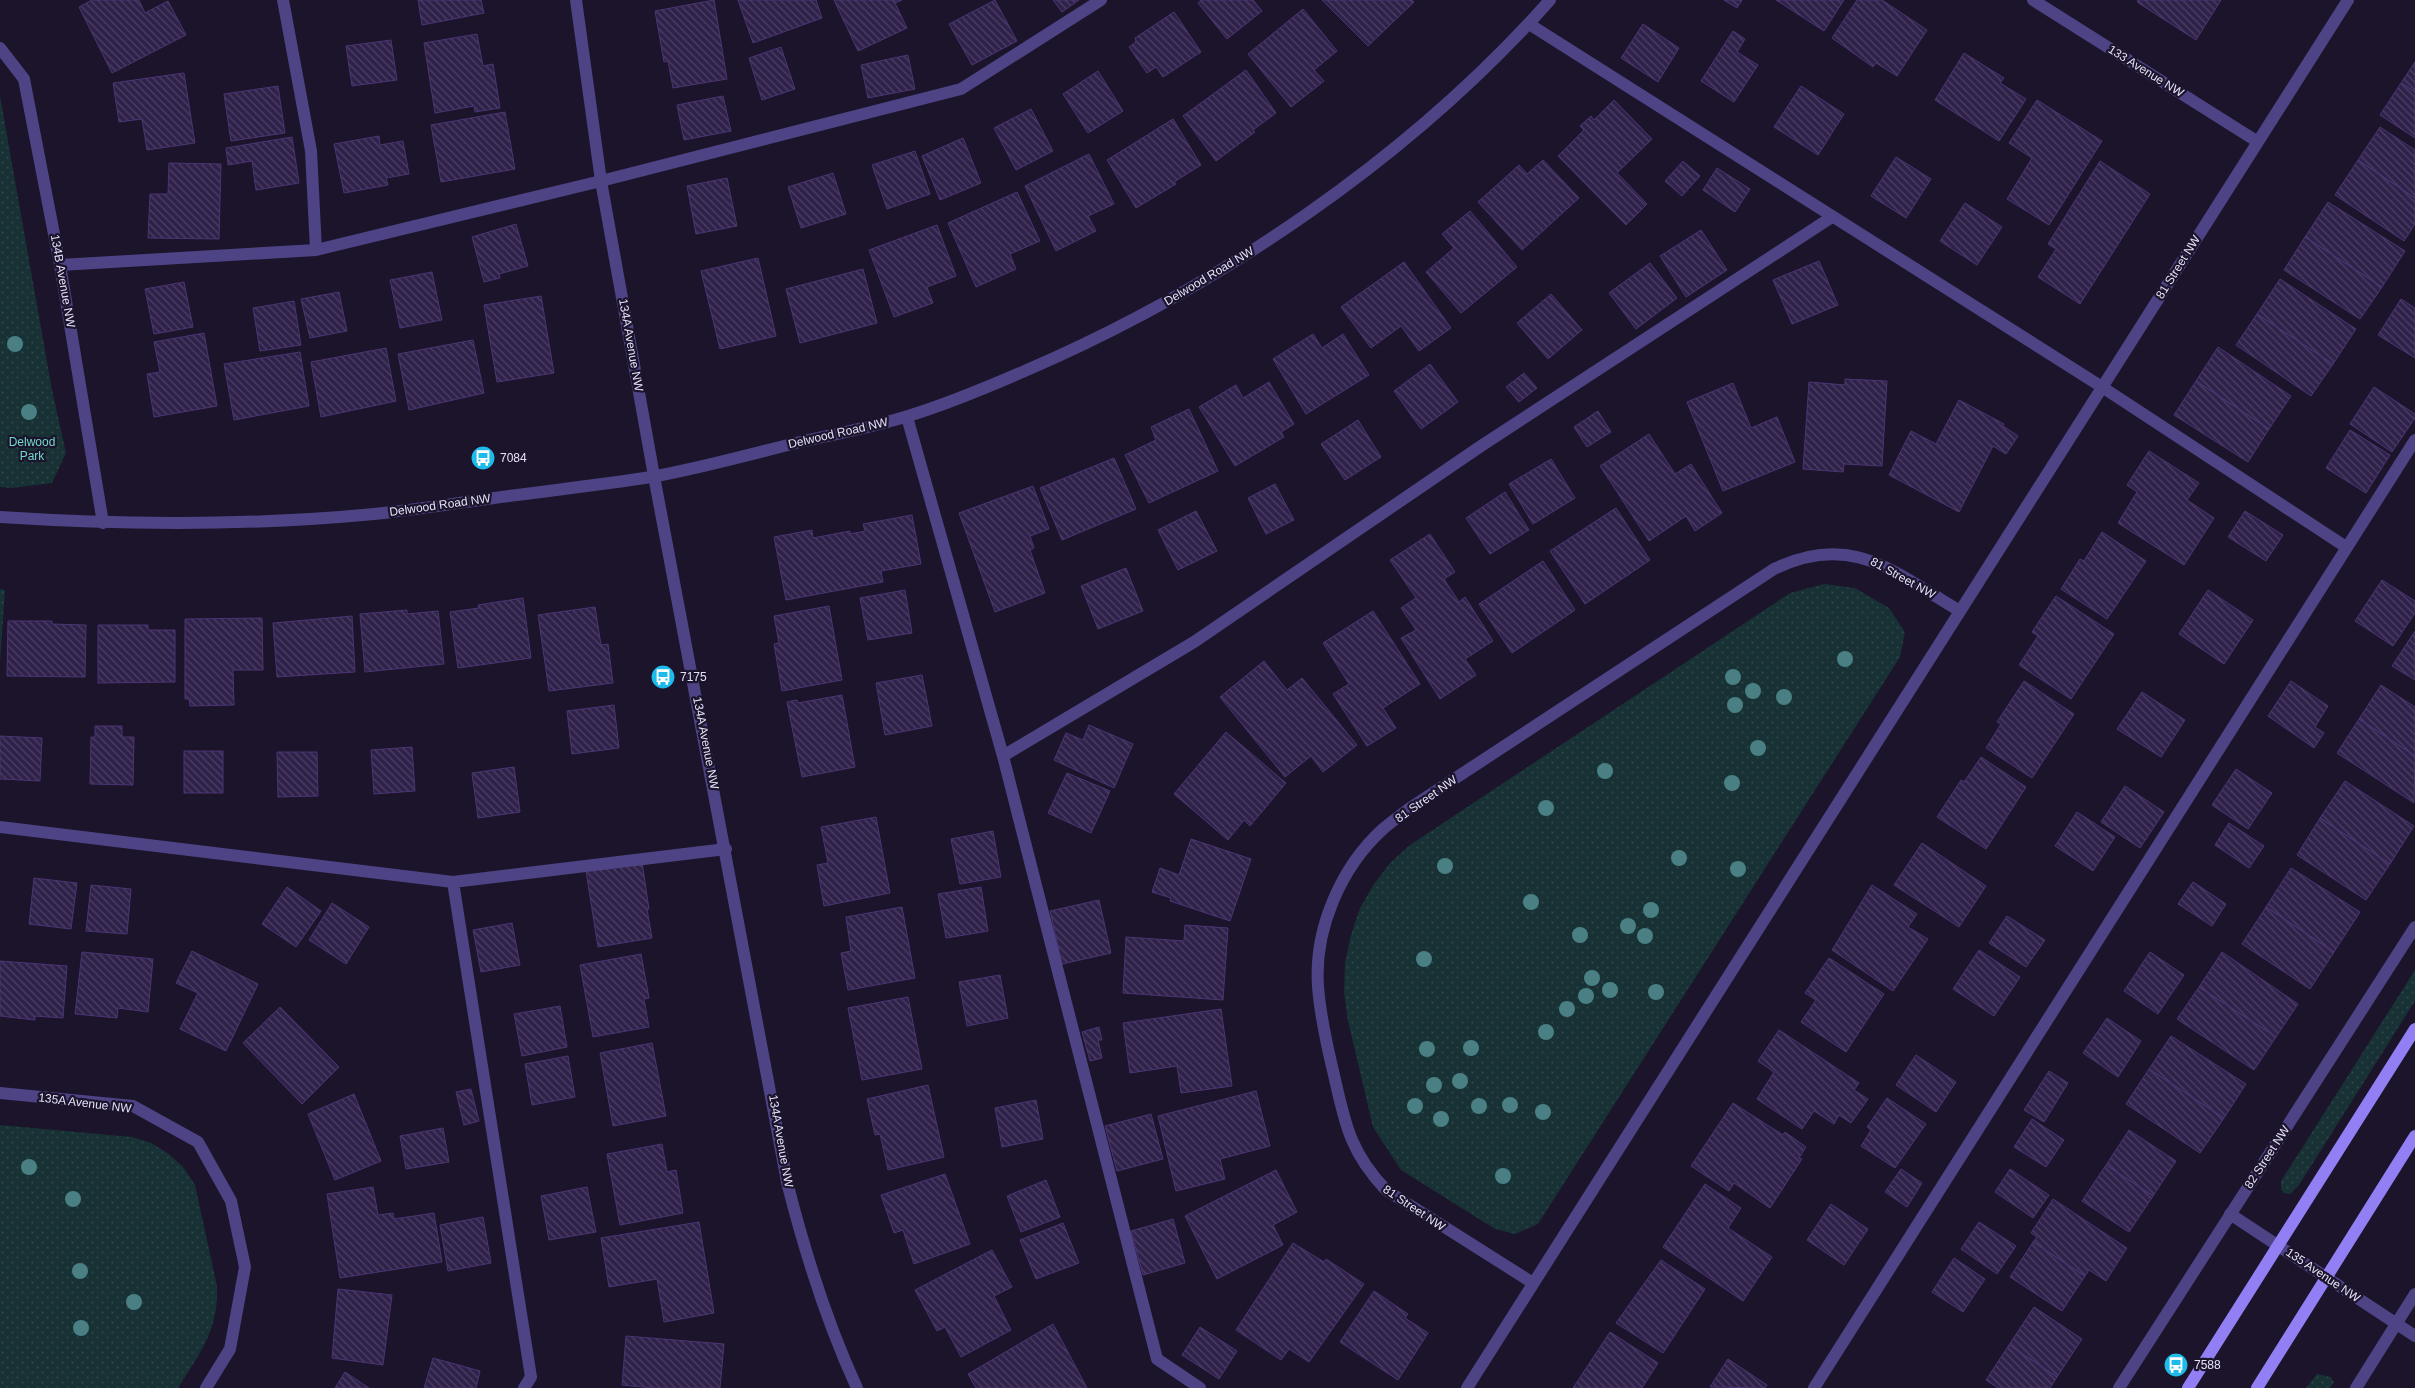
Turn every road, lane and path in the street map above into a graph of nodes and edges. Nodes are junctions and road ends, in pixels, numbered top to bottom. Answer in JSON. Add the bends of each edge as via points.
{"nodes":[{"id":1,"x":283,"y":0,"type":"edge"},
{"id":2,"x":576,"y":0,"type":"edge"},
{"id":3,"x":1101,"y":0,"type":"edge"},
{"id":4,"x":1550,"y":0,"type":"edge"},
{"id":5,"x":2033,"y":0,"type":"edge"},
{"id":6,"x":2348,"y":0,"type":"edge"},
{"id":7,"x":1529,"y":24,"type":"junction"},
{"id":8,"x":0,"y":48,"type":"edge"},
{"id":9,"x":2258,"y":142,"type":"junction"},
{"id":10,"x":601,"y":181,"type":"junction"},
{"id":11,"x":1832,"y":217,"type":"junction"},
{"id":12,"x":316,"y":250,"type":"junction"},
{"id":13,"x":60,"y":265,"type":"junction"},
{"id":14,"x":2102,"y":387,"type":"junction"},
{"id":15,"x":907,"y":417,"type":"junction"},
{"id":16,"x":2415,"y":440,"type":"edge"},
{"id":17,"x":654,"y":476,"type":"junction"},
{"id":18,"x":0,"y":517,"type":"edge"},
{"id":19,"x":103,"y":523,"type":"junction"},
{"id":20,"x":2346,"y":547,"type":"junction"},
{"id":21,"x":1960,"y":611,"type":"junction"},
{"id":22,"x":1003,"y":756,"type":"junction"},
{"id":23,"x":0,"y":827,"type":"edge"},
{"id":24,"x":726,"y":849,"type":"junction"},
{"id":25,"x":453,"y":882,"type":"junction"},
{"id":26,"x":2415,"y":927,"type":"edge"},
{"id":27,"x":2415,"y":1029,"type":"edge"},
{"id":28,"x":0,"y":1093,"type":"edge"},
{"id":29,"x":2415,"y":1136,"type":"edge"},
{"id":30,"x":2230,"y":1214,"type":"junction"},
{"id":31,"x":2278,"y":1246,"type":"junction"},
{"id":32,"x":2325,"y":1277,"type":"junction"},
{"id":33,"x":1533,"y":1283,"type":"junction"},
{"id":34,"x":2415,"y":1294,"type":"edge"},
{"id":35,"x":2396,"y":1324,"type":"junction"},
{"id":36,"x":2415,"y":1336,"type":"edge"},
{"id":37,"x":206,"y":1388,"type":"edge"},
{"id":38,"x":524,"y":1388,"type":"edge"},
{"id":39,"x":857,"y":1388,"type":"edge"},
{"id":40,"x":1200,"y":1388,"type":"edge"},
{"id":41,"x":1467,"y":1388,"type":"edge"},
{"id":42,"x":1814,"y":1388,"type":"edge"},
{"id":43,"x":2119,"y":1388,"type":"edge"},
{"id":44,"x":2188,"y":1388,"type":"edge"},
{"id":45,"x":2257,"y":1388,"type":"edge"},
{"id":46,"x":2356,"y":1388,"type":"edge"}],
"edges":[{"from":1,"to":12,"type":"street","via":[[310,151]]},
{"from":2,"to":10,"type":"street","name":"134A Avenue NW"},
{"from":3,"to":10,"type":"street","via":[[961,89]]},
{"from":4,"to":7,"type":"street","name":"Delwood Road NW"},
{"from":5,"to":9,"type":"street","name":"133 Avenue NW"},
{"from":6,"to":9,"type":"street","name":"81 Street NW"},
{"from":7,"to":11,"type":"street"},
{"from":7,"to":15,"type":"street","name":"Delwood Road NW","via":[[1385,155],[1307,214],[1226,267],[1150,311],[1070,351]]},
{"from":8,"to":13,"type":"street","name":"134B Avenue NW","via":[[24,79]]},
{"from":9,"to":14,"type":"street","name":"81 Street NW"},
{"from":10,"to":12,"type":"street"},
{"from":10,"to":17,"type":"street","name":"134A Avenue NW"},
{"from":11,"to":14,"type":"street"},
{"from":11,"to":22,"type":"street","via":[[1490,441],[1194,642]]},
{"from":12,"to":13,"type":"street"},
{"from":13,"to":19,"type":"street","name":"134B Avenue NW"},
{"from":14,"to":20,"type":"street"},
{"from":14,"to":21,"type":"street","name":"81 Street NW"},
{"from":15,"to":17,"type":"street","name":"Delwood Road NW"},
{"from":15,"to":22,"type":"street"},
{"from":16,"to":20,"type":"street"},
{"from":17,"to":19,"type":"street","name":"Delwood Road NW","via":[[373,514],[235,522]]},
{"from":17,"to":24,"type":"street","name":"134A Avenue NW"},
{"from":18,"to":19,"type":"street","name":"Delwood Road NW"},
{"from":20,"to":42,"type":"street"},
{"from":21,"to":33,"type":"street","name":"81 Street NW"},
{"from":21,"to":33,"type":"street","name":"81 Street NW","via":[[1873,560],[1832,552],[1793,560],[1774,569],[1410,808],[1382,830],[1340,885],[1320,950],[1318,984],[1328,1051],[1348,1134],[1368,1172],[1386,1190]]},
{"from":22,"to":40,"type":"street","via":[[1157,1358]]},
{"from":23,"to":25,"type":"street"},
{"from":24,"to":25,"type":"street"},
{"from":24,"to":39,"type":"street","name":"134A Avenue NW","via":[[787,1182],[819,1298]]},
{"from":25,"to":38,"type":"street","via":[[531,1377]]},
{"from":26,"to":30,"type":"street","name":"82 Street NW"},
{"from":27,"to":31,"type":"main road"},
{"from":28,"to":37,"type":"street","name":"135A Avenue NW","via":[[133,1106],[198,1142],[231,1201],[245,1268],[230,1349]]},
{"from":29,"to":32,"type":"main road"},
{"from":30,"to":31,"type":"street","name":"135 Avenue NW"},
{"from":30,"to":43,"type":"street","name":"82 Street NW"},
{"from":31,"to":32,"type":"street","name":"135 Avenue NW"},
{"from":31,"to":44,"type":"main road"},
{"from":32,"to":35,"type":"street","name":"135 Avenue NW"},
{"from":32,"to":45,"type":"main road"},
{"from":33,"to":41,"type":"street","name":"81 Street NW"},
{"from":34,"to":35,"type":"street"},
{"from":35,"to":36,"type":"street","name":"135 Avenue NW"},
{"from":35,"to":46,"type":"street"}]}
